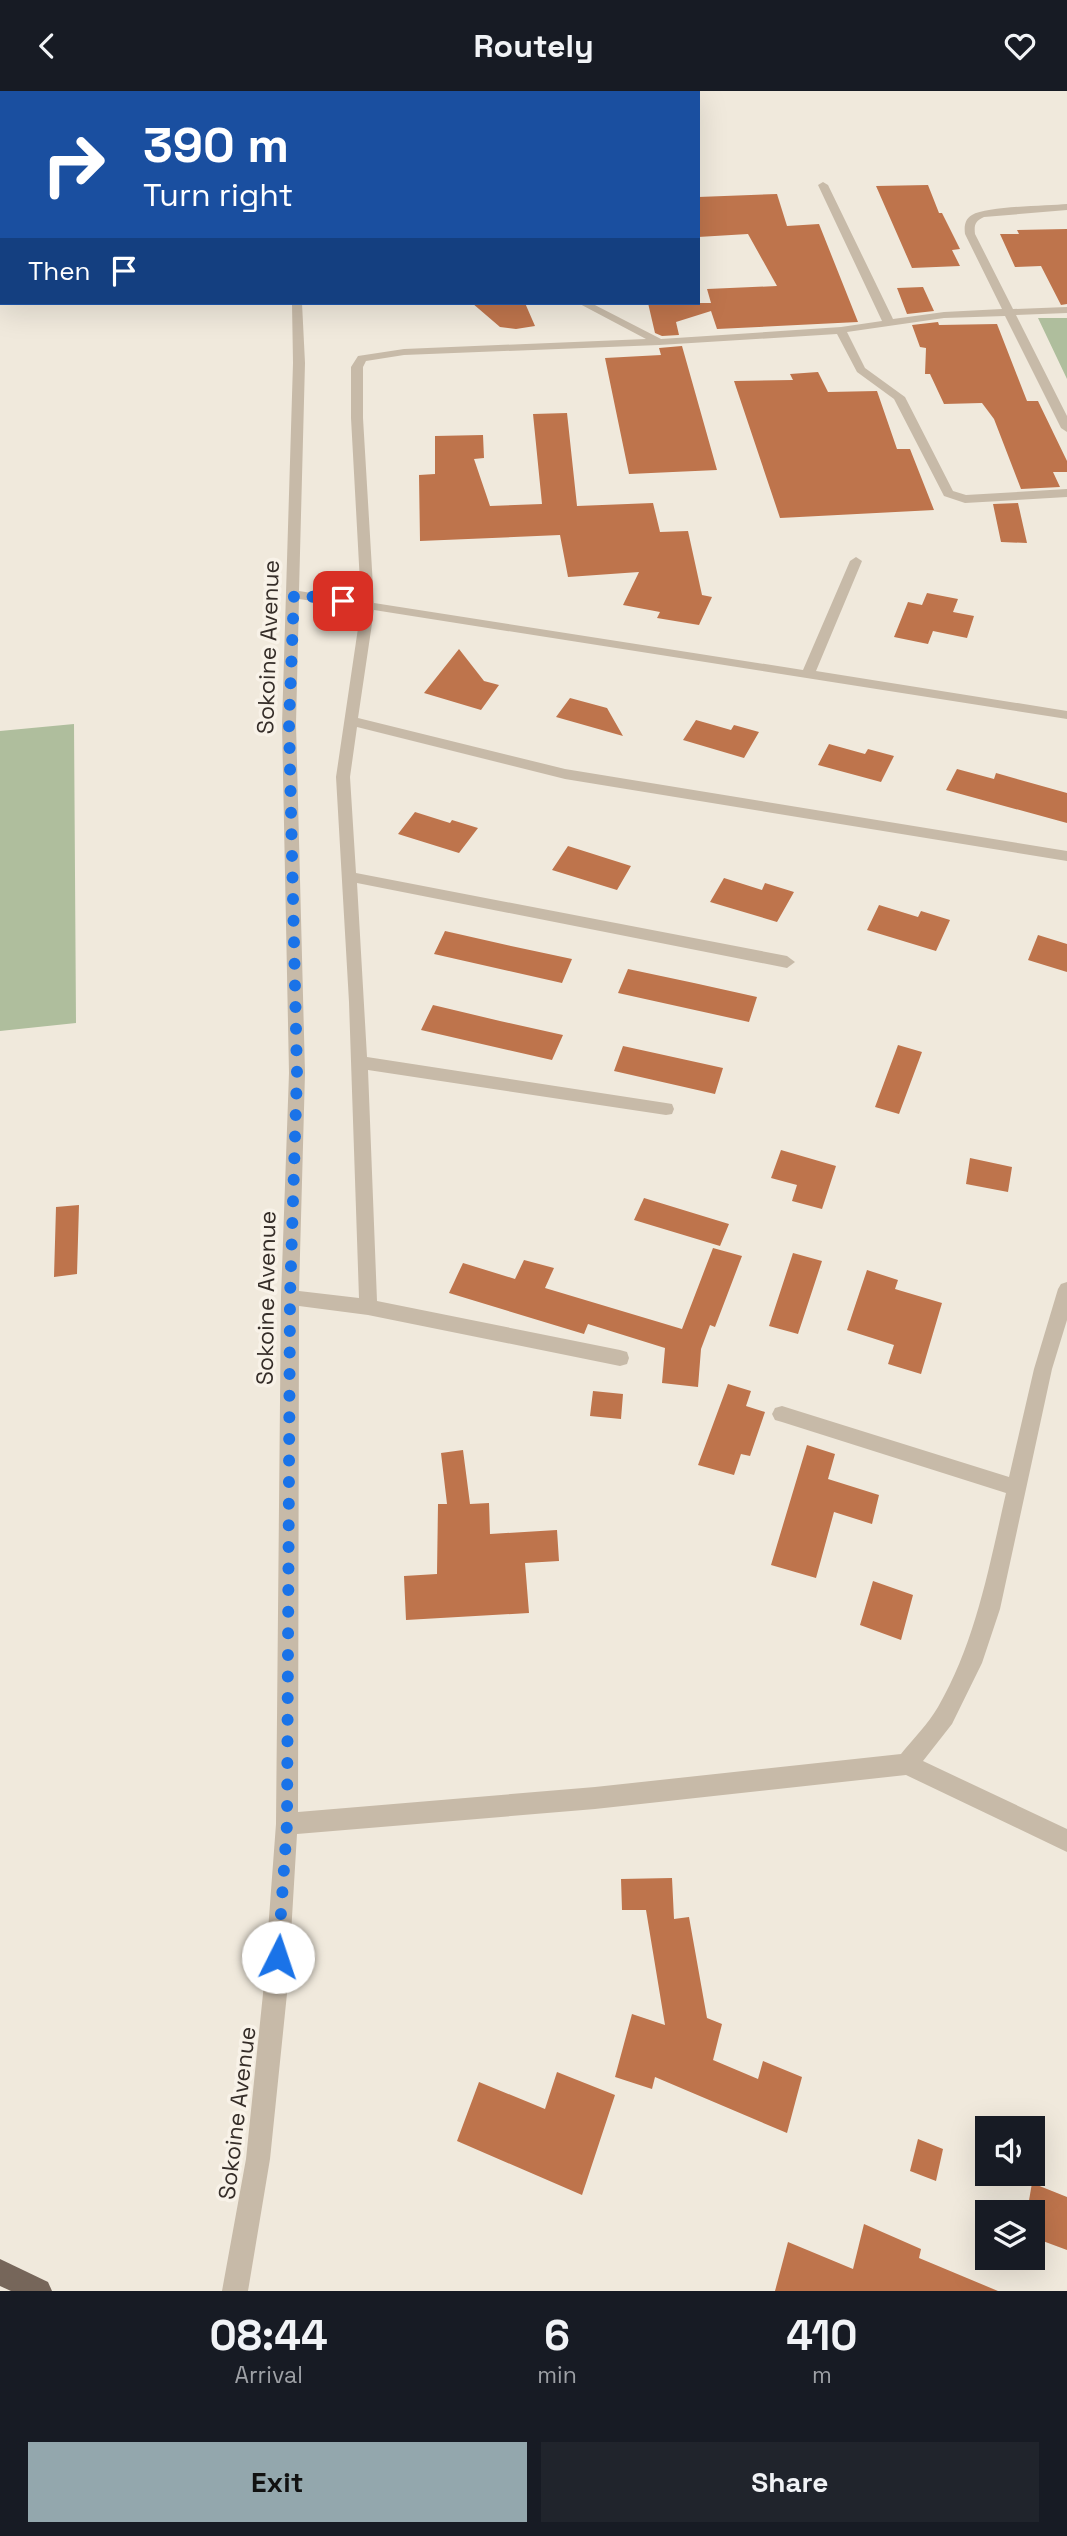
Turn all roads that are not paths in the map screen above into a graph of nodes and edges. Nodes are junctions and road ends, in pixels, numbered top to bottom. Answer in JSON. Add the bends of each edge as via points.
{"nodes":[{"id":1,"x":823,"y":184,"type":"dead end"},
{"id":2,"x":1067,"y":207,"type":"edge"},
{"id":3,"x":297,"y":305,"type":"edge"},
{"id":4,"x":587,"y":305,"type":"edge"},
{"id":5,"x":1067,"y":310,"type":"edge"},
{"id":6,"x":1008,"y":312,"type":"junction"},
{"id":7,"x":888,"y":321,"type":"junction"},
{"id":8,"x":841,"y":330,"type":"junction"},
{"id":9,"x":659,"y":342,"type":"junction"},
{"id":10,"x":1067,"y":428,"type":"edge"},
{"id":11,"x":1067,"y":493,"type":"edge"},
{"id":12,"x":856,"y":561,"type":"dead end"},
{"id":13,"x":294,"y":594,"type":"junction"},
{"id":14,"x":368,"y":605,"type":"junction"},
{"id":15,"x":807,"y":676,"type":"junction"},
{"id":16,"x":1067,"y":706,"type":"edge"},
{"id":17,"x":1037,"y":711,"type":"junction"},
{"id":18,"x":1067,"y":715,"type":"edge"},
{"id":19,"x":351,"y":721,"type":"junction"},
{"id":20,"x":1067,"y":856,"type":"edge"},
{"id":21,"x":348,"y":876,"type":"junction"},
{"id":22,"x":788,"y":962,"type":"dead end"},
{"id":23,"x":358,"y":1062,"type":"junction"},
{"id":24,"x":666,"y":1109,"type":"dead end"},
{"id":25,"x":1067,"y":1289,"type":"edge"},
{"id":26,"x":290,"y":1297,"type":"junction"},
{"id":27,"x":368,"y":1307,"type":"junction"},
{"id":28,"x":620,"y":1358,"type":"dead end"},
{"id":29,"x":782,"y":1414,"type":"dead end"},
{"id":30,"x":1016,"y":1488,"type":"junction"},
{"id":31,"x":907,"y":1763,"type":"junction"},
{"id":32,"x":287,"y":1824,"type":"junction"},
{"id":33,"x":1067,"y":1842,"type":"edge"},
{"id":34,"x":0,"y":2272,"type":"edge"},
{"id":35,"x":39,"y":2291,"type":"edge"},
{"id":36,"x":235,"y":2291,"type":"edge"}],
"edges":[{"from":1,"to":7,"type":"street"},
{"from":2,"to":6,"type":"street","via":[[999,211],[973,218],[970,234]]},
{"from":3,"to":13,"type":"street","name":"Sokoine Avenue"},
{"from":4,"to":9,"type":"street"},
{"from":5,"to":6,"type":"street"},
{"from":6,"to":7,"type":"street"},
{"from":6,"to":10,"type":"street"},
{"from":7,"to":8,"type":"street"},
{"from":8,"to":9,"type":"street"},
{"from":8,"to":11,"type":"street","via":[[861,370],[899,397],[948,493],[965,499]]},
{"from":9,"to":14,"type":"street","via":[[404,352],[362,358],[357,367],[357,418]]},
{"from":12,"to":15,"type":"street"},
{"from":13,"to":14,"type":"street"},
{"from":13,"to":26,"type":"street","name":"Sokoine Avenue","via":[[289,724],[297,1073]]},
{"from":14,"to":15,"type":"street"},
{"from":14,"to":19,"type":"street"},
{"from":15,"to":17,"type":"street"},
{"from":16,"to":17,"type":"street"},
{"from":17,"to":18,"type":"street"},
{"from":19,"to":20,"type":"street","via":[[565,774]]},
{"from":19,"to":21,"type":"street","via":[[342,777]]},
{"from":21,"to":22,"type":"street"},
{"from":21,"to":23,"type":"street"},
{"from":23,"to":24,"type":"street"},
{"from":23,"to":27,"type":"street"},
{"from":25,"to":30,"type":"street"},
{"from":26,"to":27,"type":"street"},
{"from":26,"to":32,"type":"street","name":"Sokoine Avenue"},
{"from":27,"to":28,"type":"street"},
{"from":29,"to":30,"type":"street"},
{"from":30,"to":31,"type":"street","via":[[990,1609],[971,1663],[944,1717]]},
{"from":31,"to":32,"type":"street","via":[[595,1798]]},
{"from":31,"to":33,"type":"street"},
{"from":32,"to":36,"type":"street","name":"Sokoine Avenue","via":[[258,2159]]},
{"from":34,"to":35,"type":"main road"}]}
